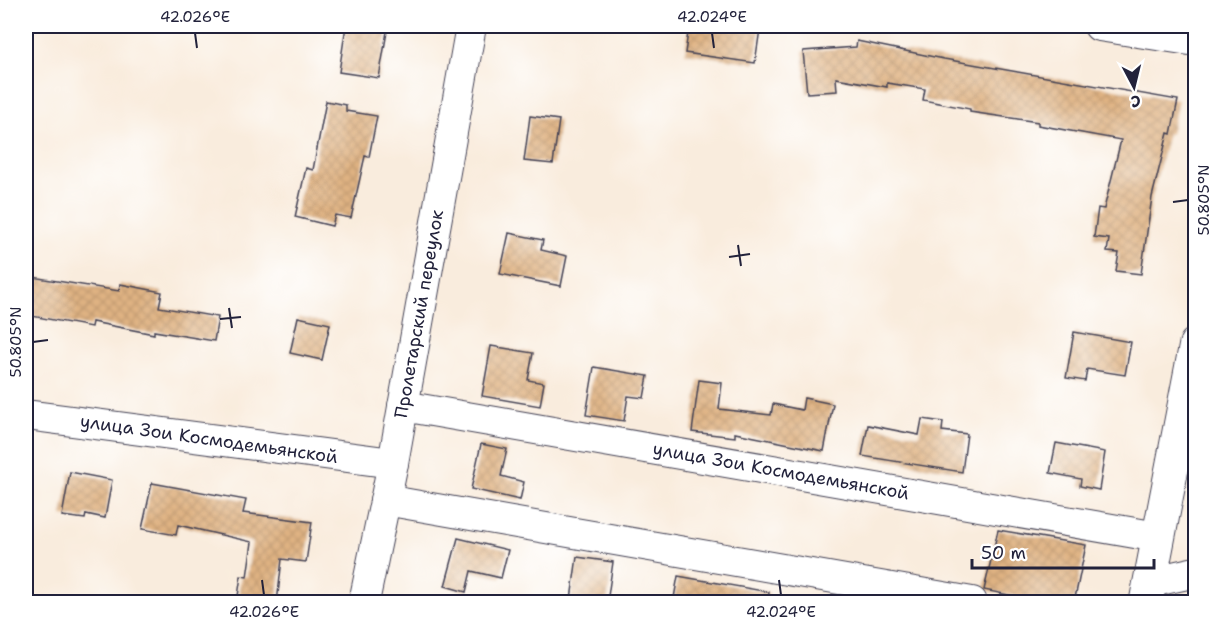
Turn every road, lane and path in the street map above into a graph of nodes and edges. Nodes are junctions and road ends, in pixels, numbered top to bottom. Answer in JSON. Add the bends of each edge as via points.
{"nodes":[{"id":1,"x":471,"y":26,"type":"edge"},
{"id":2,"x":1099,"y":26,"type":"edge"},
{"id":3,"x":1196,"y":41,"type":"edge"},
{"id":4,"x":1196,"y":344,"type":"edge"},
{"id":5,"x":403,"y":406,"type":"junction"},
{"id":6,"x":26,"y":415,"type":"edge"},
{"id":7,"x":393,"y":463,"type":"junction"},
{"id":8,"x":385,"y":500,"type":"junction"},
{"id":9,"x":1158,"y":537,"type":"junction"},
{"id":10,"x":1196,"y":572,"type":"edge"},
{"id":11,"x":1148,"y":592,"type":"edge"},
{"id":12,"x":364,"y":603,"type":"edge"},
{"id":13,"x":972,"y":603,"type":"edge"}],
"edges":[{"from":1,"to":5,"type":"street","name":"Пролетарский переулок"},
{"from":2,"to":3,"type":"street"},
{"from":4,"to":9,"type":"main road"},
{"from":5,"to":7,"type":"street","name":"Пролетарский переулок"},
{"from":5,"to":9,"type":"street","name":"улица Зои Космодемьянской"},
{"from":6,"to":7,"type":"street","name":"улица Зои Космодемьянской"},
{"from":7,"to":8,"type":"street","name":"Пролетарский переулок"},
{"from":8,"to":12,"type":"street","name":"Пролетарский переулок"},
{"from":8,"to":13,"type":"street"},
{"from":9,"to":11,"type":"main road"},
{"from":10,"to":11,"type":"street"}]}
